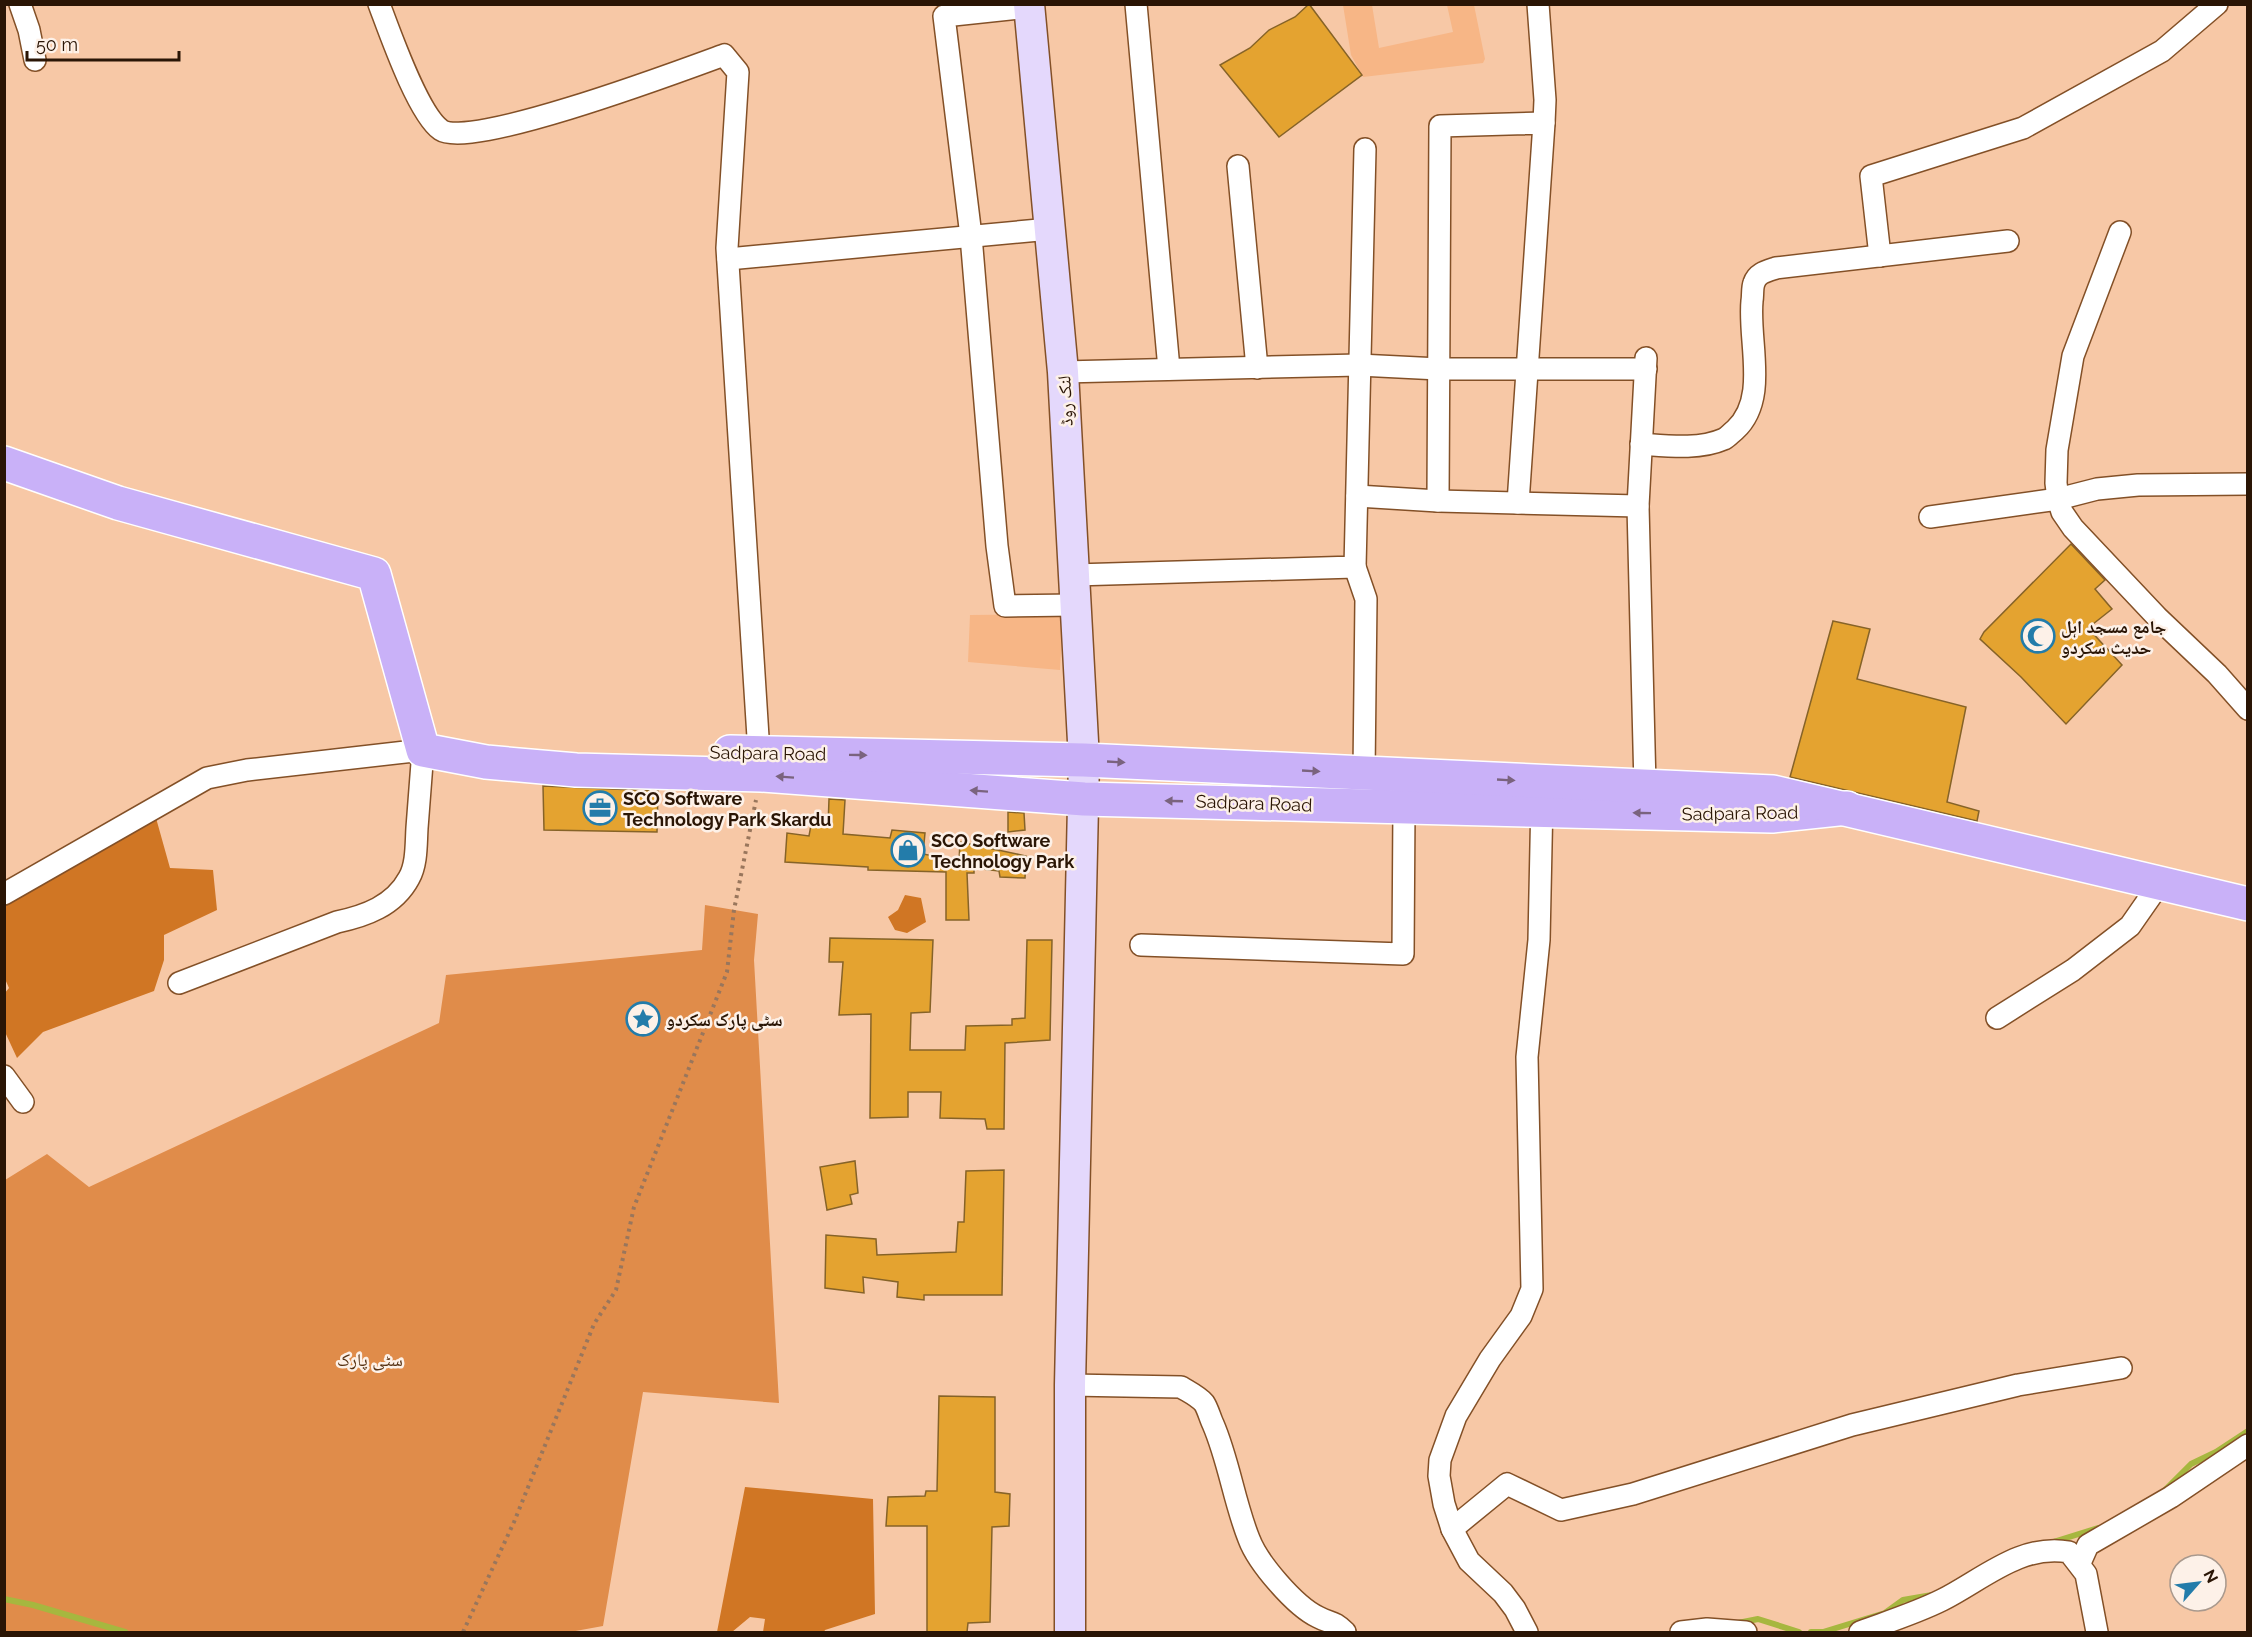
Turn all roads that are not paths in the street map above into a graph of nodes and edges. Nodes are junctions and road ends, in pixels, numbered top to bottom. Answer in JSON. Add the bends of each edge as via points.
{"nodes":[{"id":1,"x":20,"y":4,"type":"edge"},
{"id":2,"x":379,"y":4,"type":"edge"},
{"id":3,"x":1136,"y":4,"type":"edge"},
{"id":4,"x":1539,"y":4,"type":"edge"},
{"id":5,"x":2217,"y":4,"type":"edge"},
{"id":6,"x":1029,"y":6,"type":"edge"},
{"id":7,"x":35,"y":60,"type":"dead end"},
{"id":8,"x":1544,"y":123,"type":"junction"},
{"id":9,"x":1365,"y":150,"type":"dead end"},
{"id":10,"x":1238,"y":166,"type":"dead end"},
{"id":11,"x":1050,"y":229,"type":"junction"},
{"id":12,"x":2120,"y":231,"type":"dead end"},
{"id":13,"x":970,"y":236,"type":"junction"},
{"id":14,"x":2008,"y":241,"type":"dead end"},
{"id":15,"x":1880,"y":256,"type":"junction"},
{"id":16,"x":728,"y":259,"type":"junction"},
{"id":17,"x":1359,"y":366,"type":"junction"},
{"id":18,"x":1257,"y":368,"type":"junction"},
{"id":19,"x":1169,"y":369,"type":"junction"},
{"id":20,"x":1439,"y":369,"type":"junction"},
{"id":21,"x":1526,"y":369,"type":"junction"},
{"id":22,"x":1063,"y":372,"type":"junction"},
{"id":23,"x":1641,"y":444,"type":"junction"},
{"id":24,"x":4,"y":463,"type":"edge"},
{"id":25,"x":2247,"y":484,"type":"edge"},
{"id":26,"x":1357,"y":496,"type":"junction"},
{"id":27,"x":2058,"y":499,"type":"junction"},
{"id":28,"x":1438,"y":501,"type":"junction"},
{"id":29,"x":1518,"y":503,"type":"junction"},
{"id":30,"x":1638,"y":506,"type":"junction"},
{"id":31,"x":1930,"y":517,"type":"dead end"},
{"id":32,"x":1355,"y":567,"type":"junction"},
{"id":33,"x":1074,"y":575,"type":"junction"},
{"id":34,"x":1075,"y":605,"type":"junction"},
{"id":35,"x":2247,"y":709,"type":"edge"},
{"id":36,"x":423,"y":750,"type":"junction"},
{"id":37,"x":1084,"y":760,"type":"junction"},
{"id":38,"x":760,"y":764,"type":"junction"},
{"id":39,"x":1364,"y":773,"type":"junction"},
{"id":40,"x":1645,"y":786,"type":"junction"},
{"id":41,"x":1542,"y":796,"type":"junction"},
{"id":42,"x":1084,"y":799,"type":"junction"},
{"id":43,"x":1404,"y":807,"type":"junction"},
{"id":44,"x":1847,"y":808,"type":"junction"},
{"id":45,"x":2160,"y":883,"type":"junction"},
{"id":46,"x":4,"y":894,"type":"edge"},
{"id":47,"x":2247,"y":904,"type":"edge"},
{"id":48,"x":1142,"y":945,"type":"dead end"},
{"id":49,"x":179,"y":983,"type":"dead end"},
{"id":50,"x":1997,"y":1018,"type":"dead end"},
{"id":51,"x":4,"y":1076,"type":"edge"},
{"id":52,"x":23,"y":1102,"type":"dead end"},
{"id":53,"x":2121,"y":1368,"type":"dead end"},
{"id":54,"x":1070,"y":1385,"type":"junction"},
{"id":55,"x":2247,"y":1444,"type":"edge"},
{"id":56,"x":1452,"y":1529,"type":"junction"},
{"id":57,"x":2080,"y":1563,"type":"junction"},
{"id":58,"x":1070,"y":1632,"type":"edge"},
{"id":59,"x":1346,"y":1632,"type":"edge"},
{"id":60,"x":1527,"y":1632,"type":"edge"},
{"id":61,"x":1682,"y":1632,"type":"edge"},
{"id":62,"x":1746,"y":1632,"type":"edge"},
{"id":63,"x":1860,"y":1632,"type":"edge"},
{"id":64,"x":2097,"y":1632,"type":"edge"}],
"edges":[{"from":1,"to":7,"type":"street"},
{"from":2,"to":16,"type":"street","via":[[425,111],[438,128],[450,134],[588,104],[724,55],[738,72]]},
{"from":3,"to":19,"type":"street"},
{"from":4,"to":8,"type":"street"},
{"from":5,"to":15,"type":"street","via":[[2162,51],[2023,128],[1871,176]]},
{"from":6,"to":11,"type":"main road","name":"لنک روڈ"},
{"from":6,"to":13,"type":"street","via":[[944,16]]},
{"from":8,"to":20,"type":"street","via":[[1440,126]]},
{"from":8,"to":21,"type":"street"},
{"from":9,"to":17,"type":"street"},
{"from":10,"to":18,"type":"street"},
{"from":11,"to":13,"type":"street"},
{"from":11,"to":22,"type":"main road","name":"لنک روڈ"},
{"from":12,"to":27,"type":"street","via":[[2073,356],[2057,450]]},
{"from":13,"to":16,"type":"street"},
{"from":13,"to":34,"type":"street","via":[[1005,606]]},
{"from":14,"to":15,"type":"street"},
{"from":15,"to":23,"type":"street","via":[[1761,273],[1754,282],[1755,386],[1749,412],[1725,439],[1676,446]]},
{"from":16,"to":38,"type":"street"},
{"from":17,"to":18,"type":"street"},
{"from":17,"to":20,"type":"street"},
{"from":17,"to":26,"type":"street"},
{"from":18,"to":19,"type":"street"},
{"from":19,"to":22,"type":"street"},
{"from":20,"to":21,"type":"street"},
{"from":20,"to":28,"type":"street"},
{"from":21,"to":23,"type":"street","via":[[1646,364]]},
{"from":21,"to":29,"type":"street"},
{"from":22,"to":33,"type":"main road","name":"لنک روڈ"},
{"from":23,"to":30,"type":"street"},
{"from":24,"to":36,"type":"main road","via":[[118,503],[374,574]]},
{"from":25,"to":27,"type":"street","via":[[2138,485],[2097,489]]},
{"from":26,"to":28,"type":"street"},
{"from":26,"to":32,"type":"street"},
{"from":27,"to":31,"type":"street"},
{"from":27,"to":35,"type":"street","via":[[2073,528]]},
{"from":28,"to":29,"type":"street"},
{"from":29,"to":30,"type":"street"},
{"from":30,"to":40,"type":"street"},
{"from":32,"to":33,"type":"street"},
{"from":32,"to":39,"type":"street","via":[[1366,599]]},
{"from":33,"to":34,"type":"main road","name":"لنک روڈ"},
{"from":34,"to":37,"type":"main road","name":"لنک روڈ"},
{"from":36,"to":38,"type":"main road","name":"Sadpara Road","via":[[486,762],[573,748]]},
{"from":36,"to":46,"type":"street","via":[[207,778]]},
{"from":36,"to":49,"type":"street","via":[[415,859],[410,878],[395,895],[363,916],[337,922]]},
{"from":38,"to":37,"type":"main road","name":"Sadpara Road","one_way":true},
{"from":37,"to":39,"type":"main road","name":"Sadpara Road","one_way":true},
{"from":37,"to":42,"type":"main road","name":"لنک روڈ"},
{"from":42,"to":38,"type":"main road","name":"Sadpara Road","one_way":true},
{"from":39,"to":41,"type":"main road","name":"Sadpara Road","one_way":true},
{"from":40,"to":41,"type":"main road","name":"Sadpara Road"},
{"from":40,"to":44,"type":"main road","name":"Sadpara Road","via":[[1773,792]]},
{"from":41,"to":43,"type":"main road","name":"Sadpara Road"},
{"from":44,"to":41,"type":"main road","name":"Sadpara Road","one_way":true,"via":[[1772,816]]},
{"from":41,"to":56,"type":"street","via":[[1539,940],[1527,1057],[1532,1288],[1521,1316],[1490,1359],[1447,1437],[1439,1476]]},
{"from":43,"to":42,"type":"main road","name":"Sadpara Road","one_way":true},
{"from":42,"to":54,"type":"main road","name":"لنک روڈ"},
{"from":43,"to":48,"type":"street","via":[[1402,954]]},
{"from":44,"to":45,"type":"main road"},
{"from":45,"to":47,"type":"main road"},
{"from":45,"to":50,"type":"street","via":[[2130,926],[2073,970]]},
{"from":51,"to":52,"type":"street"},
{"from":53,"to":56,"type":"street","via":[[2018,1385],[1852,1425],[1633,1494],[1561,1510],[1507,1484]]},
{"from":54,"to":58,"type":"main road","name":"لنک روڈ"},
{"from":54,"to":59,"type":"street","via":[[1181,1387],[1195,1395],[1204,1404],[1218,1435],[1256,1555],[1304,1608]]},
{"from":55,"to":57,"type":"street","via":[[2171,1497],[2088,1545]]},
{"from":56,"to":60,"type":"street","via":[[1469,1561],[1503,1593]]},
{"from":57,"to":63,"type":"street","via":[[2069,1551],[2055,1549],[2019,1557],[1941,1600]]},
{"from":57,"to":64,"type":"street","via":[[2086,1574]]},
{"from":61,"to":62,"type":"street"}]}
